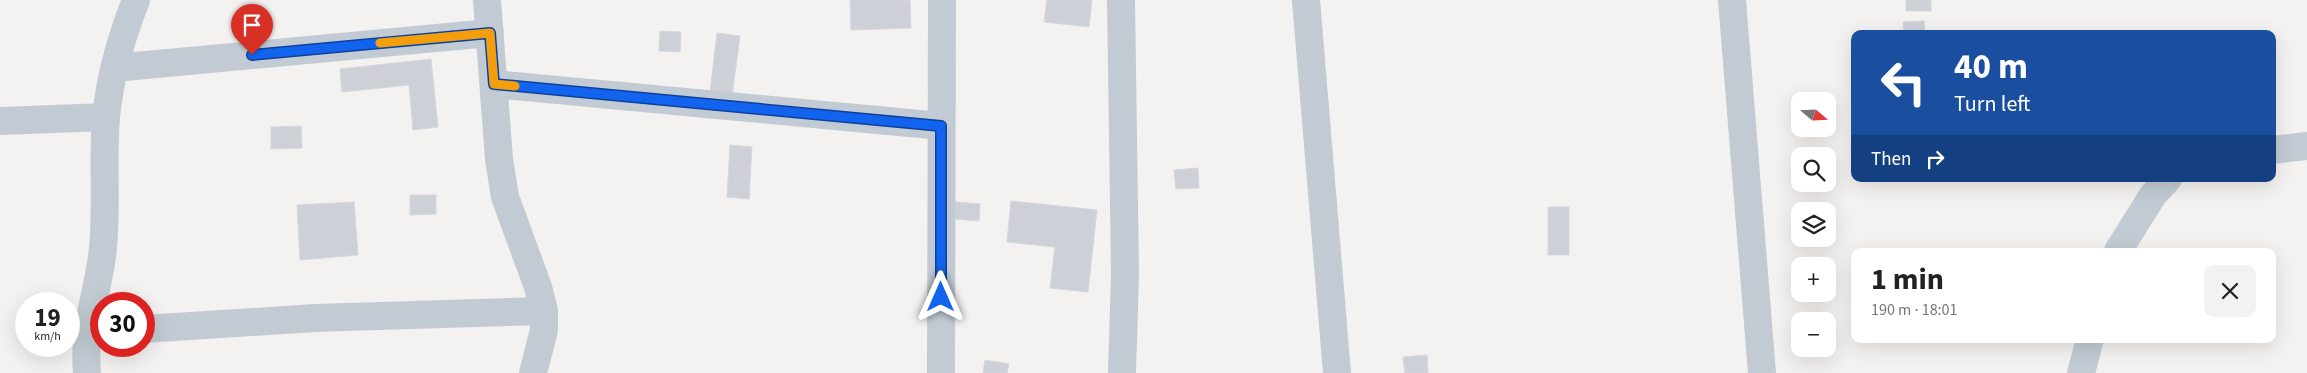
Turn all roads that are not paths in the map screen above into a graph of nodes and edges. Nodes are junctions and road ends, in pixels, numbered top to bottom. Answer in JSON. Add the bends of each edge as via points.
{"nodes":[{"id":1,"x":136,"y":0,"type":"edge"},
{"id":2,"x":487,"y":0,"type":"edge"},
{"id":3,"x":942,"y":0,"type":"edge"},
{"id":4,"x":1120,"y":0,"type":"edge"},
{"id":5,"x":1306,"y":0,"type":"edge"},
{"id":6,"x":1732,"y":0,"type":"edge"},
{"id":7,"x":490,"y":33,"type":"junction"},
{"id":8,"x":114,"y":68,"type":"junction"},
{"id":9,"x":494,"y":84,"type":"junction"},
{"id":10,"x":106,"y":118,"type":"junction"},
{"id":11,"x":0,"y":121,"type":"edge"},
{"id":12,"x":941,"y":126,"type":"junction"},
{"id":13,"x":2307,"y":146,"type":"edge"},
{"id":14,"x":2276,"y":150,"type":"edge"},
{"id":15,"x":2165,"y":182,"type":"edge"},
{"id":16,"x":2120,"y":248,"type":"edge"},
{"id":17,"x":98,"y":292,"type":"edge"},
{"id":18,"x":544,"y":311,"type":"junction"},
{"id":19,"x":155,"y":328,"type":"edge"},
{"id":20,"x":90,"y":339,"type":"edge"},
{"id":21,"x":2089,"y":343,"type":"edge"},
{"id":22,"x":87,"y":373,"type":"edge"},
{"id":23,"x":532,"y":373,"type":"edge"},
{"id":24,"x":941,"y":373,"type":"edge"},
{"id":25,"x":1122,"y":373,"type":"edge"},
{"id":26,"x":1337,"y":373,"type":"edge"},
{"id":27,"x":1762,"y":373,"type":"edge"},
{"id":28,"x":2081,"y":373,"type":"edge"}],
"edges":[{"from":1,"to":8,"type":"street"},
{"from":2,"to":7,"type":"street"},
{"from":3,"to":12,"type":"street"},
{"from":4,"to":25,"type":"street","via":[[1125,274]]},
{"from":5,"to":26,"type":"street"},
{"from":6,"to":27,"type":"street"},
{"from":7,"to":8,"type":"street"},
{"from":7,"to":9,"type":"street"},
{"from":8,"to":10,"type":"street"},
{"from":9,"to":12,"type":"street"},
{"from":9,"to":18,"type":"street","via":[[505,197]]},
{"from":10,"to":11,"type":"street"},
{"from":10,"to":17,"type":"street"},
{"from":12,"to":24,"type":"street"},
{"from":13,"to":14,"type":"street"},
{"from":15,"to":16,"type":"street","via":[[2153,194]]},
{"from":18,"to":19,"type":"street","via":[[315,318]]},
{"from":18,"to":23,"type":"street","via":[[544,330]]},
{"from":20,"to":22,"type":"street","via":[[84,349]]},
{"from":21,"to":28,"type":"street"}]}
